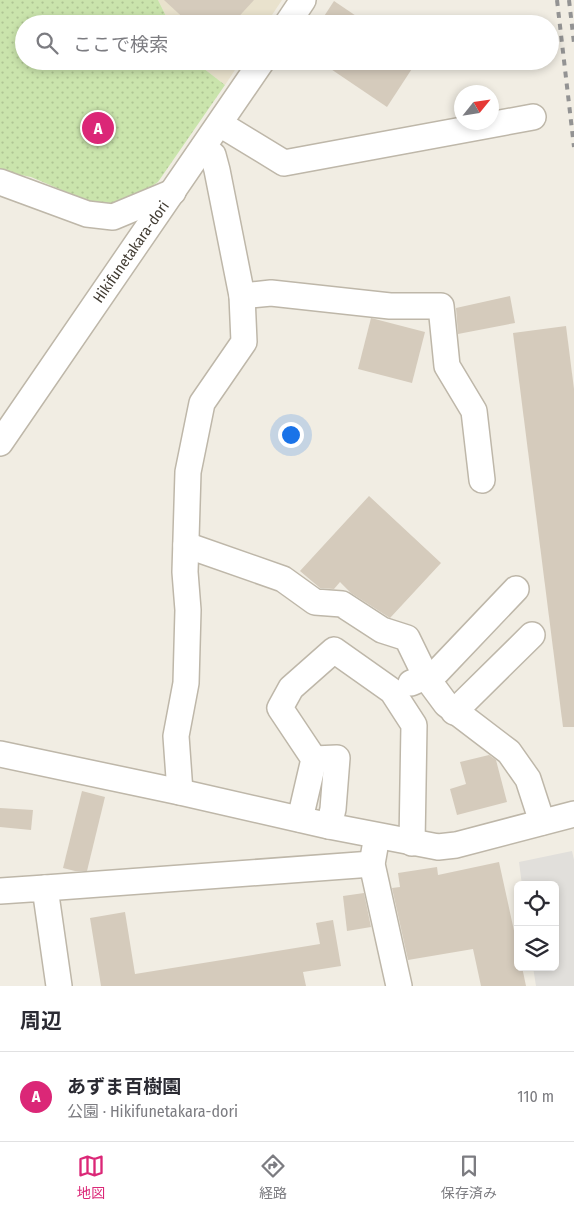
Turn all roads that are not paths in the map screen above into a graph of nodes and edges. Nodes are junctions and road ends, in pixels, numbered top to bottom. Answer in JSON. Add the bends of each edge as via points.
{"nodes":[{"id":1,"x":303,"y":0,"type":"edge"},
{"id":2,"x":293,"y":15,"type":"edge"},
{"id":3,"x":256,"y":70,"type":"edge"},
{"id":4,"x":533,"y":117,"type":"dead end"},
{"id":5,"x":220,"y":124,"type":"junction"},
{"id":6,"x":203,"y":148,"type":"junction"},
{"id":7,"x":0,"y":182,"type":"edge"},
{"id":8,"x":173,"y":192,"type":"junction"},
{"id":9,"x":242,"y":296,"type":"junction"},
{"id":10,"x":0,"y":443,"type":"edge"},
{"id":11,"x":482,"y":480,"type":"dead end"},
{"id":12,"x":186,"y":545,"type":"junction"},
{"id":13,"x":516,"y":589,"type":"dead end"},
{"id":14,"x":532,"y":635,"type":"dead end"},
{"id":15,"x":426,"y":677,"type":"junction"},
{"id":16,"x":392,"y":691,"type":"junction"},
{"id":17,"x":454,"y":712,"type":"junction"},
{"id":18,"x":0,"y":754,"type":"edge"},
{"id":19,"x":314,"y":759,"type":"junction"},
{"id":20,"x":180,"y":792,"type":"junction"},
{"id":21,"x":574,"y":814,"type":"edge"},
{"id":22,"x":300,"y":819,"type":"junction"},
{"id":23,"x":542,"y":822,"type":"junction"},
{"id":24,"x":329,"y":826,"type":"junction"},
{"id":25,"x":378,"y":836,"type":"junction"},
{"id":26,"x":412,"y":843,"type":"junction"},
{"id":27,"x":372,"y":864,"type":"junction"},
{"id":28,"x":45,"y":888,"type":"junction"},
{"id":29,"x":0,"y":891,"type":"edge"},
{"id":30,"x":59,"y":986,"type":"edge"},
{"id":31,"x":399,"y":986,"type":"edge"}],
"edges":[{"from":1,"to":2,"type":"street"},
{"from":3,"to":5,"type":"street","name":"Hikifunetakara-dori"},
{"from":4,"to":5,"type":"street","via":[[284,163]]},
{"from":5,"to":6,"type":"street","name":"Hikifunetakara-dori"},
{"from":6,"to":8,"type":"street","name":"Hikifunetakara-dori"},
{"from":6,"to":9,"type":"street","via":[[213,155],[218,170]]},
{"from":7,"to":8,"type":"street","via":[[87,214],[113,217]]},
{"from":8,"to":10,"type":"street","name":"Hikifunetakara-dori"},
{"from":9,"to":11,"type":"street","via":[[272,294],[390,306],[441,306],[447,366],[474,411]]},
{"from":9,"to":12,"type":"street","via":[[244,342],[202,403],[188,472]]},
{"from":12,"to":15,"type":"street","via":[[283,579],[315,602],[342,604],[382,630],[407,638]]},
{"from":12,"to":20,"type":"street","via":[[186,683],[176,736]]},
{"from":13,"to":15,"type":"street","via":[[437,672]]},
{"from":14,"to":17,"type":"street"},
{"from":15,"to":16,"type":"street"},
{"from":15,"to":17,"type":"street"},
{"from":16,"to":19,"type":"street","via":[[334,650],[291,688],[280,708]]},
{"from":16,"to":26,"type":"street","via":[[414,725]]},
{"from":17,"to":23,"type":"street","via":[[509,752],[528,779]]},
{"from":18,"to":20,"type":"street"},
{"from":19,"to":22,"type":"street"},
{"from":19,"to":24,"type":"street","via":[[337,758]]},
{"from":20,"to":22,"type":"street"},
{"from":21,"to":23,"type":"street"},
{"from":22,"to":24,"type":"street"},
{"from":23,"to":26,"type":"street","via":[[447,847]]},
{"from":24,"to":25,"type":"street"},
{"from":25,"to":26,"type":"street"},
{"from":25,"to":27,"type":"street"},
{"from":27,"to":28,"type":"street"},
{"from":27,"to":31,"type":"street"},
{"from":28,"to":29,"type":"street"},
{"from":28,"to":30,"type":"street"}]}
